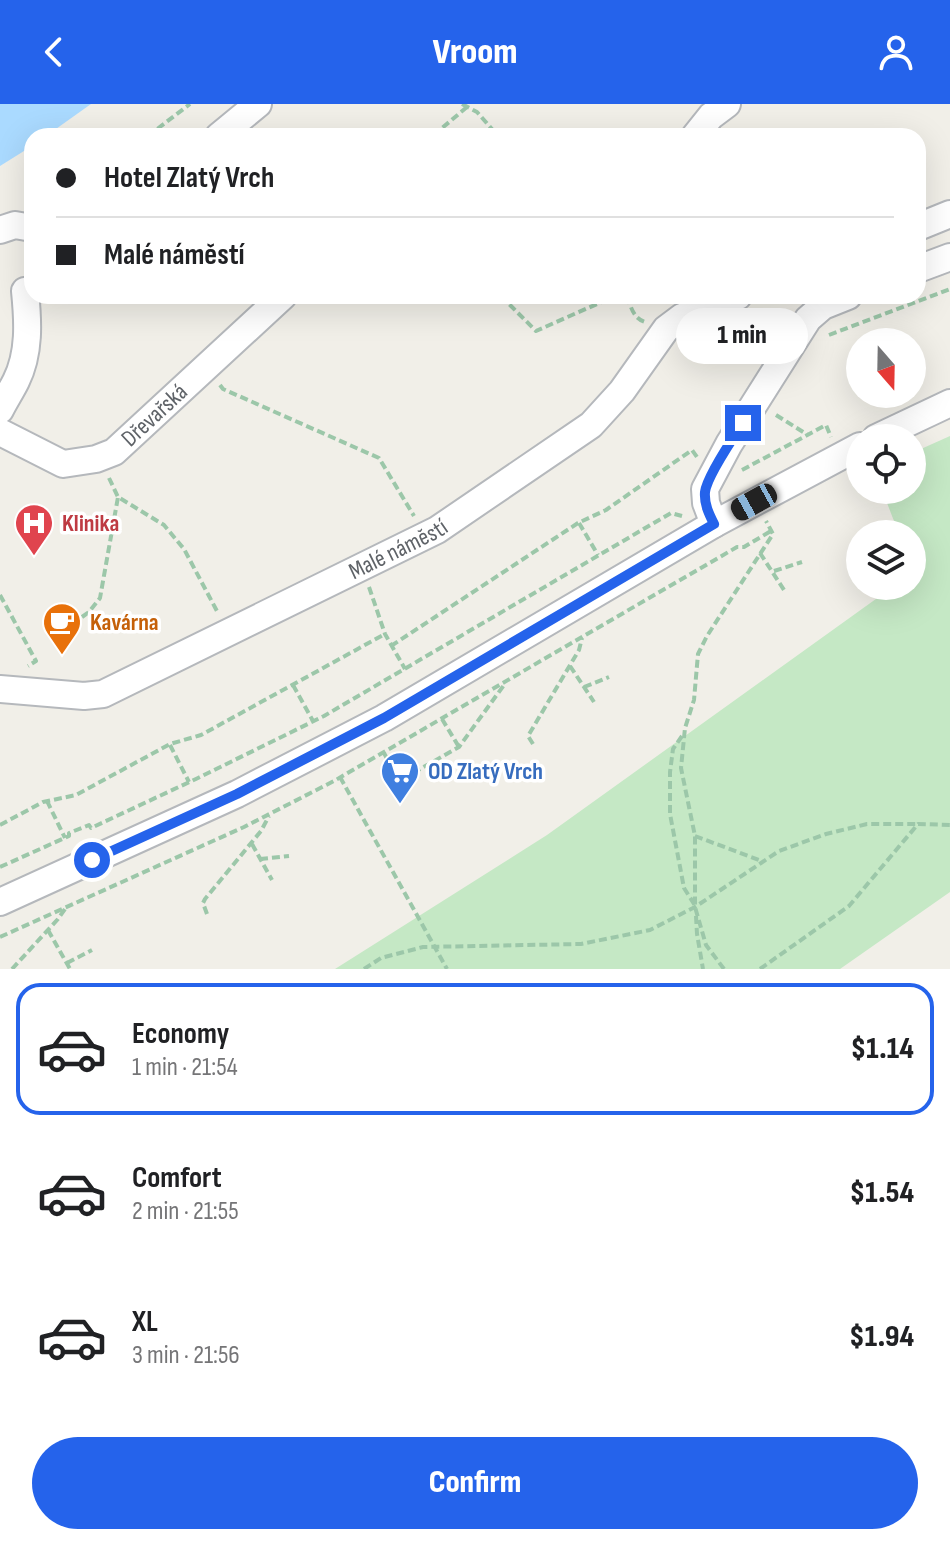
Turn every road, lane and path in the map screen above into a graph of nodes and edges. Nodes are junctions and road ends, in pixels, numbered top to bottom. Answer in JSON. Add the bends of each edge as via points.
{"nodes":[{"id":1,"x":190,"y":104,"type":"edge"},
{"id":2,"x":258,"y":104,"type":"edge"},
{"id":3,"x":727,"y":104,"type":"edge"},
{"id":4,"x":464,"y":105,"type":"edge"},
{"id":5,"x":158,"y":128,"type":"edge"},
{"id":6,"x":229,"y":128,"type":"edge"},
{"id":7,"x":442,"y":128,"type":"edge"},
{"id":8,"x":491,"y":128,"type":"edge"},
{"id":9,"x":701,"y":128,"type":"edge"},
{"id":10,"x":950,"y":214,"type":"edge"},
{"id":11,"x":926,"y":224,"type":"edge"},
{"id":12,"x":24,"y":227,"type":"edge"},
{"id":13,"x":0,"y":230,"type":"edge"},
{"id":14,"x":950,"y":257,"type":"edge"},
{"id":15,"x":926,"y":266,"type":"edge"},
{"id":16,"x":19,"y":288,"type":"edge"},
{"id":17,"x":950,"y":289,"type":"edge"},
{"id":18,"x":926,"y":298,"type":"edge"},
{"id":19,"x":274,"y":304,"type":"edge"},
{"id":20,"x":509,"y":304,"type":"edge"},
{"id":21,"x":597,"y":304,"type":"edge"},
{"id":22,"x":718,"y":304,"type":"edge"},
{"id":23,"x":739,"y":304,"type":"edge"},
{"id":24,"x":828,"y":304,"type":"edge"},
{"id":25,"x":910,"y":304,"type":"edge"},
{"id":26,"x":787,"y":353,"type":"junction"},
{"id":27,"x":205,"y":368,"type":"junction"},
{"id":28,"x":756,"y":402,"type":"junction"},
{"id":29,"x":950,"y":403,"type":"edge"},
{"id":30,"x":0,"y":410,"type":"edge"},
{"id":31,"x":906,"y":424,"type":"edge"},
{"id":32,"x":0,"y":432,"type":"edge"},
{"id":33,"x":808,"y":435,"type":"dead end"},
{"id":34,"x":846,"y":453,"type":"edge"},
{"id":35,"x":99,"y":457,"type":"junction"},
{"id":36,"x":715,"y":471,"type":"junction"},
{"id":37,"x":118,"y":497,"type":"junction"},
{"id":38,"x":754,"y":502,"type":"junction"},
{"id":39,"x":710,"y":513,"type":"junction"},
{"id":40,"x":578,"y":523,"type":"junction"},
{"id":41,"x":425,"y":536,"type":"junction"},
{"id":42,"x":760,"y":553,"type":"junction"},
{"id":43,"x":598,"y":555,"type":"junction"},
{"id":44,"x":802,"y":562,"type":"dead end"},
{"id":45,"x":362,"y":567,"type":"junction"},
{"id":46,"x":773,"y":572,"type":"junction"},
{"id":47,"x":784,"y":590,"type":"dead end"},
{"id":48,"x":0,"y":595,"type":"edge"},
{"id":49,"x":82,"y":617,"type":"dead end"},
{"id":50,"x":229,"y":633,"type":"junction"},
{"id":51,"x":385,"y":634,"type":"junction"},
{"id":52,"x":582,"y":638,"type":"dead end"},
{"id":53,"x":391,"y":646,"type":"junction"},
{"id":54,"x":570,"y":666,"type":"junction"},
{"id":55,"x":405,"y":669,"type":"junction"},
{"id":56,"x":609,"y":677,"type":"dead end"},
{"id":57,"x":293,"y":685,"type":"junction"},
{"id":58,"x":504,"y":685,"type":"dead end"},
{"id":59,"x":584,"y":687,"type":"junction"},
{"id":60,"x":2,"y":689,"type":"edge"},
{"id":61,"x":594,"y":702,"type":"dead end"},
{"id":62,"x":442,"y":719,"type":"dead end"},
{"id":63,"x":313,"y":721,"type":"junction"},
{"id":64,"x":684,"y":733,"type":"junction"},
{"id":65,"x":170,"y":744,"type":"junction"},
{"id":66,"x":533,"y":744,"type":"dead end"},
{"id":67,"x":459,"y":747,"type":"junction"},
{"id":68,"x":384,"y":753,"type":"dead end"},
{"id":69,"x":340,"y":777,"type":"dead end"},
{"id":70,"x":189,"y":782,"type":"junction"},
{"id":71,"x":47,"y":801,"type":"junction"},
{"id":72,"x":270,"y":814,"type":"dead end"},
{"id":73,"x":918,"y":824,"type":"junction"},
{"id":74,"x":0,"y":825,"type":"edge"},
{"id":75,"x":950,"y":825,"type":"edge"},
{"id":76,"x":695,"y":836,"type":"junction"},
{"id":77,"x":65,"y":838,"type":"junction"},
{"id":78,"x":252,"y":843,"type":"junction"},
{"id":79,"x":289,"y":856,"type":"dead end"},
{"id":80,"x":260,"y":859,"type":"junction"},
{"id":81,"x":759,"y":860,"type":"dead end"},
{"id":82,"x":0,"y":867,"type":"edge"},
{"id":83,"x":272,"y":880,"type":"dead end"},
{"id":84,"x":0,"y":902,"type":"edge"},
{"id":85,"x":66,"y":907,"type":"dead end"},
{"id":86,"x":695,"y":907,"type":"junction"},
{"id":87,"x":207,"y":914,"type":"dead end"},
{"id":88,"x":48,"y":930,"type":"junction"},
{"id":89,"x":433,"y":947,"type":"junction"},
{"id":90,"x":92,"y":950,"type":"dead end"},
{"id":91,"x":68,"y":966,"type":"edge"},
{"id":92,"x":12,"y":969,"type":"edge"},
{"id":93,"x":364,"y":969,"type":"edge"},
{"id":94,"x":447,"y":969,"type":"edge"},
{"id":95,"x":703,"y":969,"type":"edge"},
{"id":96,"x":724,"y":969,"type":"edge"},
{"id":97,"x":760,"y":969,"type":"edge"}],
"edges":[{"from":1,"to":5,"type":"path"},
{"from":2,"to":6,"type":"street"},
{"from":3,"to":9,"type":"street"},
{"from":4,"to":7,"type":"path"},
{"from":4,"to":8,"type":"path"},
{"from":10,"to":11,"type":"street"},
{"from":12,"to":13,"type":"street"},
{"from":14,"to":15,"type":"street"},
{"from":16,"to":30,"type":"street","via":[[28,334],[17,380]]},
{"from":17,"to":18,"type":"path"},
{"from":19,"to":27,"type":"street","name":"Dřevařská"},
{"from":20,"to":21,"type":"path","via":[[536,331]]},
{"from":22,"to":41,"type":"street","name":"Malé náměstí","via":[[666,329],[591,425]]},
{"from":23,"to":26,"type":"path","via":[[759,338]]},
{"from":24,"to":26,"type":"street","via":[[808,319]]},
{"from":25,"to":26,"type":"path"},
{"from":26,"to":28,"type":"street"},
{"from":27,"to":35,"type":"street","name":"Dřevařská","via":[[114,452]]},
{"from":27,"to":41,"type":"path","via":[[223,389],[379,458]]},
{"from":28,"to":33,"type":"path"},
{"from":28,"to":36,"type":"street"},
{"from":29,"to":31,"type":"street"},
{"from":32,"to":35,"type":"street","name":"Dřevařská","via":[[63,464]]},
{"from":34,"to":38,"type":"street"},
{"from":35,"to":37,"type":"path"},
{"from":36,"to":39,"type":"street","via":[[705,489]]},
{"from":36,"to":40,"type":"path","via":[[703,466],[692,450],[606,510]]},
{"from":37,"to":49,"type":"path","via":[[100,598]]},
{"from":37,"to":50,"type":"path","via":[[164,525],[184,549]]},
{"from":38,"to":39,"type":"street"},
{"from":38,"to":42,"type":"path","via":[[773,534]]},
{"from":39,"to":43,"type":"path","via":[[671,513]]},
{"from":39,"to":84,"type":"street","via":[[384,718],[237,794]]},
{"from":40,"to":43,"type":"path"},
{"from":40,"to":53,"type":"path"},
{"from":41,"to":45,"type":"street","name":"Malé náměstí"},
{"from":42,"to":46,"type":"path"},
{"from":42,"to":64,"type":"path","via":[[698,654],[694,700]]},
{"from":43,"to":55,"type":"path"},
{"from":44,"to":46,"type":"path"},
{"from":45,"to":50,"type":"street","name":"Malé náměstí"},
{"from":45,"to":51,"type":"path"},
{"from":46,"to":47,"type":"path"},
{"from":48,"to":60,"type":"path","via":[[36,661],[9,677]]},
{"from":50,"to":60,"type":"street","name":"Malé náměstí","via":[[103,694]]},
{"from":51,"to":53,"type":"path"},
{"from":51,"to":57,"type":"path"},
{"from":52,"to":54,"type":"path"},
{"from":53,"to":55,"type":"path"},
{"from":54,"to":59,"type":"path"},
{"from":54,"to":66,"type":"path","via":[[528,736]]},
{"from":55,"to":63,"type":"path"},
{"from":56,"to":59,"type":"path"},
{"from":57,"to":63,"type":"path"},
{"from":57,"to":65,"type":"path","via":[[201,735]]},
{"from":58,"to":67,"type":"path"},
{"from":59,"to":61,"type":"path"},
{"from":62,"to":67,"type":"path"},
{"from":63,"to":70,"type":"path"},
{"from":64,"to":76,"type":"path","via":[[681,768]]},
{"from":64,"to":86,"type":"path","via":[[673,749],[670,814],[684,888]]},
{"from":65,"to":70,"type":"path"},
{"from":65,"to":71,"type":"path","via":[[76,795]]},
{"from":67,"to":68,"type":"path","via":[[399,781]]},
{"from":69,"to":89,"type":"path"},
{"from":70,"to":77,"type":"path"},
{"from":71,"to":74,"type":"path"},
{"from":71,"to":77,"type":"path"},
{"from":72,"to":78,"type":"path"},
{"from":73,"to":75,"type":"path"},
{"from":73,"to":86,"type":"path","via":[[867,824],[779,851]]},
{"from":73,"to":97,"type":"path","via":[[849,906]]},
{"from":76,"to":81,"type":"path"},
{"from":76,"to":86,"type":"path"},
{"from":77,"to":82,"type":"path"},
{"from":78,"to":80,"type":"path"},
{"from":78,"to":87,"type":"path","via":[[205,899]]},
{"from":79,"to":80,"type":"path"},
{"from":80,"to":83,"type":"path"},
{"from":85,"to":88,"type":"path"},
{"from":86,"to":89,"type":"path","via":[[650,930],[581,944]]},
{"from":86,"to":95,"type":"path"},
{"from":86,"to":96,"type":"path","via":[[706,945]]},
{"from":88,"to":91,"type":"path"},
{"from":88,"to":92,"type":"path"},
{"from":89,"to":93,"type":"path","via":[[381,958]]},
{"from":89,"to":94,"type":"path"},
{"from":90,"to":91,"type":"path"}]}
